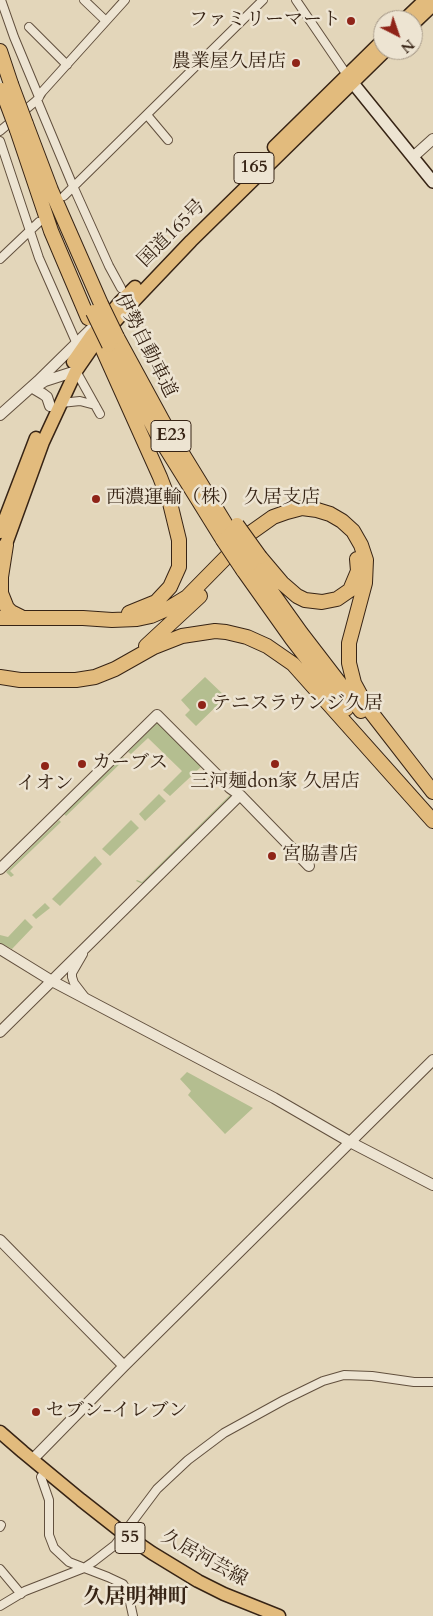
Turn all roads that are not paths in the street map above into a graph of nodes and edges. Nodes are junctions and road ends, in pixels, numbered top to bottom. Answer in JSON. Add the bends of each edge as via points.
{"nodes":[{"id":1,"x":1,"y":0,"type":"edge"},
{"id":2,"x":84,"y":0,"type":"edge"},
{"id":3,"x":125,"y":0,"type":"edge"},
{"id":4,"x":263,"y":0,"type":"edge"},
{"id":5,"x":296,"y":0,"type":"edge"},
{"id":6,"x":106,"y":22,"type":"junction"},
{"id":7,"x":29,"y":26,"type":"dead end"},
{"id":8,"x":0,"y":51,"type":"edge"},
{"id":9,"x":373,"y":52,"type":"edge"},
{"id":10,"x":374,"y":60,"type":"edge"},
{"id":11,"x":67,"y":65,"type":"junction"},
{"id":12,"x":350,"y":79,"type":"junction"},
{"id":13,"x":4,"y":86,"type":"edge"},
{"id":14,"x":38,"y":98,"type":"junction"},
{"id":15,"x":148,"y":115,"type":"junction"},
{"id":16,"x":0,"y":131,"type":"edge"},
{"id":17,"x":433,"y":139,"type":"edge"},
{"id":18,"x":168,"y":140,"type":"dead end"},
{"id":19,"x":0,"y":141,"type":"edge"},
{"id":20,"x":413,"y":157,"type":"junction"},
{"id":21,"x":433,"y":182,"type":"edge"},
{"id":22,"x":73,"y":186,"type":"junction"},
{"id":23,"x":64,"y":196,"type":"dead end"},
{"id":24,"x":38,"y":222,"type":"dead end"},
{"id":25,"x":29,"y":230,"type":"junction"},
{"id":26,"x":0,"y":259,"type":"edge"},
{"id":27,"x":121,"y":288,"type":"dead end"},
{"id":28,"x":121,"y":301,"type":"junction"},
{"id":29,"x":76,"y":342,"type":"junction"},
{"id":30,"x":110,"y":344,"type":"junction"},
{"id":31,"x":70,"y":372,"type":"junction"},
{"id":32,"x":35,"y":384,"type":"junction"},
{"id":33,"x":55,"y":404,"type":"junction"},
{"id":34,"x":95,"y":405,"type":"junction"},
{"id":35,"x":100,"y":414,"type":"dead end"},
{"id":36,"x":0,"y":415,"type":"edge"},
{"id":37,"x":0,"y":532,"type":"edge"},
{"id":38,"x":230,"y":533,"type":"junction"},
{"id":39,"x":6,"y":545,"type":"junction"},
{"id":40,"x":0,"y":562,"type":"edge"},
{"id":41,"x":252,"y":564,"type":"junction"},
{"id":42,"x":0,"y":618,"type":"edge"},
{"id":43,"x":21,"y":618,"type":"junction"},
{"id":44,"x":112,"y":620,"type":"junction"},
{"id":45,"x":132,"y":658,"type":"junction"},
{"id":46,"x":0,"y":677,"type":"edge"},
{"id":47,"x":433,"y":792,"type":"edge"},
{"id":48,"x":240,"y":795,"type":"junction"},
{"id":49,"x":433,"y":800,"type":"edge"},
{"id":50,"x":433,"y":817,"type":"edge"},
{"id":51,"x":433,"y":821,"type":"edge"},
{"id":52,"x":309,"y":866,"type":"dead end"},
{"id":53,"x":0,"y":869,"type":"edge"},
{"id":54,"x":88,"y":946,"type":"junction"},
{"id":55,"x":0,"y":949,"type":"edge"},
{"id":56,"x":52,"y":981,"type":"junction"},
{"id":57,"x":85,"y":998,"type":"junction"},
{"id":58,"x":0,"y":1032,"type":"edge"},
{"id":59,"x":433,"y":1060,"type":"edge"},
{"id":60,"x":350,"y":1142,"type":"junction"},
{"id":61,"x":433,"y":1185,"type":"edge"},
{"id":62,"x":0,"y":1240,"type":"edge"},
{"id":63,"x":124,"y":1366,"type":"junction"},
{"id":64,"x":433,"y":1382,"type":"edge"},
{"id":65,"x":0,"y":1432,"type":"edge"},
{"id":66,"x":32,"y":1460,"type":"junction"},
{"id":67,"x":45,"y":1470,"type":"junction"},
{"id":68,"x":123,"y":1533,"type":"junction"},
{"id":69,"x":84,"y":1568,"type":"junction"},
{"id":70,"x":0,"y":1570,"type":"edge"},
{"id":71,"x":21,"y":1594,"type":"junction"},
{"id":72,"x":0,"y":1606,"type":"edge"},
{"id":73,"x":133,"y":1616,"type":"edge"},
{"id":74,"x":279,"y":1616,"type":"edge"}],
"edges":[{"from":1,"to":14,"type":"street"},
{"from":2,"to":6,"type":"street"},
{"from":3,"to":6,"type":"street"},
{"from":4,"to":15,"type":"street"},
{"from":5,"to":12,"type":"street"},
{"from":6,"to":11,"type":"street"},
{"from":7,"to":11,"type":"street"},
{"from":8,"to":13,"type":"highway","name":"伊勢自動車道"},
{"from":9,"to":12,"type":"main road","name":"国道165号","number":"165"},
{"from":10,"to":12,"type":"main road","name":"国道165号","number":"165"},
{"from":11,"to":14,"type":"street"},
{"from":12,"to":20,"type":"main road"},
{"from":12,"to":28,"type":"main road","name":"国道165号","number":"165"},
{"from":12,"to":31,"type":"main road","name":"国道165号","number":"165","via":[[191,241]]},
{"from":13,"to":30,"type":"highway","name":"伊勢自動車道","number":"E23","bridge":true,"via":[[21,127],[41,194]]},
{"from":14,"to":16,"type":"street"},
{"from":14,"to":22,"type":"street"},
{"from":15,"to":18,"type":"street"},
{"from":15,"to":22,"type":"street"},
{"from":17,"to":20,"type":"street"},
{"from":19,"to":25,"type":"street"},
{"from":20,"to":21,"type":"main road"},
{"from":22,"to":23,"type":"street"},
{"from":22,"to":27,"type":"street"},
{"from":24,"to":25,"type":"street"},
{"from":25,"to":26,"type":"street"},
{"from":25,"to":29,"type":"street"},
{"from":28,"to":29,"type":"street"},
{"from":28,"to":31,"type":"main road","name":"国道165号","number":"165","via":[[82,347]]},
{"from":29,"to":32,"type":"street"},
{"from":30,"to":38,"type":"highway","name":"伊勢自動車道","number":"E23","via":[[166,427]]},
{"from":30,"to":38,"type":"highway","name":"伊勢自動車道","number":"E23","via":[[156,432]]},
{"from":30,"to":44,"type":"highway","via":[[170,503],[180,554],[176,577],[163,596],[148,606]]},
{"from":31,"to":32,"type":"street"},
{"from":31,"to":33,"type":"main road","name":"国道165号","number":"165"},
{"from":31,"to":34,"type":"street"},
{"from":32,"to":33,"type":"street"},
{"from":32,"to":36,"type":"street"},
{"from":33,"to":34,"type":"street","via":[[80,401]]},
{"from":33,"to":37,"type":"main road","name":"国道165号","number":"165","via":[[26,459]]},
{"from":33,"to":39,"type":"main road","name":"国道165号","number":"165"},
{"from":34,"to":35,"type":"street"},
{"from":38,"to":41,"type":"highway","name":"伊勢自動車道","bridge":true},
{"from":39,"to":40,"type":"main road","name":"国道165号","number":"165"},
{"from":39,"to":43,"type":"highway","via":[[1,593],[7,608]]},
{"from":41,"to":45,"type":"highway","via":[[297,596],[314,602],[329,602],[344,595],[350,590],[358,572],[354,549],[336,526],[312,517],[291,518],[254,540]]},
{"from":41,"to":49,"type":"highway","name":"伊勢自動車道","via":[[330,671]]},
{"from":41,"to":50,"type":"highway","name":"伊勢自動車道","via":[[321,678]]},
{"from":42,"to":43,"type":"highway"},
{"from":43,"to":44,"type":"highway"},
{"from":44,"to":47,"type":"highway","via":[[151,616],[179,602],[249,534],[273,517],[302,508],[336,517],[353,531],[366,560],[365,583],[349,643],[354,683],[367,707]]},
{"from":45,"to":46,"type":"highway","via":[[108,672],[76,680],[29,681]]},
{"from":45,"to":51,"type":"highway","via":[[154,646],[203,632],[226,632],[258,641],[293,664]]},
{"from":48,"to":52,"type":"street"},
{"from":48,"to":53,"type":"street","via":[[157,714]]},
{"from":48,"to":54,"type":"street"},
{"from":54,"to":56,"type":"street"},
{"from":54,"to":57,"type":"street","via":[[72,973],[74,983]]},
{"from":55,"to":56,"type":"street"},
{"from":56,"to":57,"type":"street"},
{"from":56,"to":58,"type":"street"},
{"from":57,"to":60,"type":"street"},
{"from":59,"to":60,"type":"street"},
{"from":60,"to":61,"type":"street"},
{"from":60,"to":63,"type":"street"},
{"from":62,"to":63,"type":"street"},
{"from":63,"to":66,"type":"street"},
{"from":64,"to":68,"type":"street","via":[[344,1375],[323,1381],[224,1433],[188,1460],[156,1489]]},
{"from":65,"to":66,"type":"main road","name":"久居河芸線","number":"55"},
{"from":66,"to":67,"type":"main road","name":"久居河芸線","number":"55"},
{"from":67,"to":68,"type":"main road","name":"久居河芸線","number":"55"},
{"from":67,"to":69,"type":"street","via":[[41,1478],[48,1500],[50,1540],[64,1558]]},
{"from":68,"to":69,"type":"street","via":[[115,1545]]},
{"from":68,"to":74,"type":"main road","name":"久居河芸線","number":"55","via":[[198,1581]]},
{"from":69,"to":71,"type":"street"},
{"from":69,"to":73,"type":"street","via":[[123,1584]]},
{"from":70,"to":71,"type":"street"},
{"from":71,"to":72,"type":"street"}]}
